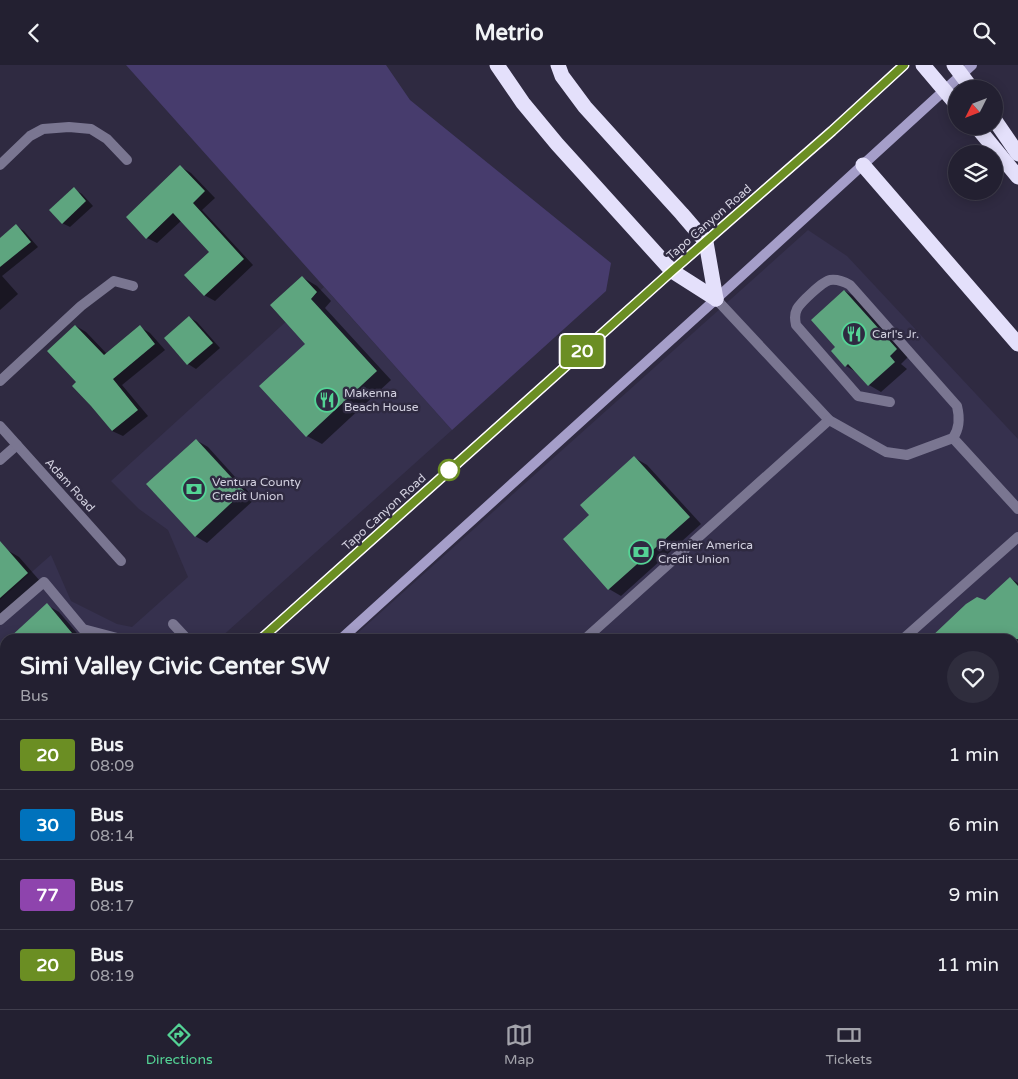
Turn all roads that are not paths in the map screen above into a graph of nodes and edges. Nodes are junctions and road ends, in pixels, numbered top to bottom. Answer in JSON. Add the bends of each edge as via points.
{"nodes":[{"id":1,"x":497,"y":65,"type":"edge"},
{"id":2,"x":558,"y":65,"type":"edge"},
{"id":3,"x":904,"y":65,"type":"edge"},
{"id":4,"x":923,"y":65,"type":"edge"},
{"id":5,"x":954,"y":65,"type":"edge"},
{"id":6,"x":972,"y":65,"type":"edge"},
{"id":7,"x":965,"y":80,"type":"edge"},
{"id":8,"x":948,"y":95,"type":"edge"},
{"id":9,"x":1003,"y":133,"type":"edge"},
{"id":10,"x":983,"y":135,"type":"edge"},
{"id":11,"x":1018,"y":154,"type":"edge"},
{"id":12,"x":127,"y":160,"type":"dead end"},
{"id":13,"x":0,"y":165,"type":"edge"},
{"id":14,"x":863,"y":165,"type":"junction"},
{"id":15,"x":1018,"y":177,"type":"edge"},
{"id":16,"x":706,"y":242,"type":"junction"},
{"id":17,"x":672,"y":271,"type":"junction"},
{"id":18,"x":133,"y":286,"type":"dead end"},
{"id":19,"x":716,"y":299,"type":"junction"},
{"id":20,"x":1018,"y":344,"type":"edge"},
{"id":21,"x":0,"y":381,"type":"edge"},
{"id":22,"x":890,"y":402,"type":"dead end"},
{"id":23,"x":829,"y":420,"type":"junction"},
{"id":24,"x":0,"y":426,"type":"edge"},
{"id":25,"x":953,"y":438,"type":"junction"},
{"id":26,"x":18,"y":445,"type":"junction"},
{"id":27,"x":0,"y":460,"type":"edge"},
{"id":28,"x":1018,"y":509,"type":"edge"},
{"id":29,"x":1018,"y":537,"type":"edge"},
{"id":30,"x":121,"y":561,"type":"dead end"},
{"id":31,"x":0,"y":620,"type":"edge"},
{"id":32,"x":174,"y":624,"type":"dead end"},
{"id":33,"x":102,"y":634,"type":"edge"},
{"id":34,"x":183,"y":634,"type":"edge"},
{"id":35,"x":267,"y":634,"type":"edge"},
{"id":36,"x":347,"y":634,"type":"edge"},
{"id":37,"x":591,"y":634,"type":"edge"},
{"id":38,"x":909,"y":634,"type":"edge"}],
"edges":[{"from":1,"to":17,"type":"highway","via":[[557,144]]},
{"from":2,"to":16,"type":"highway","via":[[562,76],[585,107]]},
{"from":3,"to":16,"type":"main road","name":"Tapo Canyon Road"},
{"from":4,"to":8,"type":"highway","bridge":true},
{"from":5,"to":7,"type":"highway","bridge":true},
{"from":6,"to":14,"type":"main road"},
{"from":9,"to":11,"type":"highway"},
{"from":10,"to":15,"type":"highway"},
{"from":12,"to":13,"type":"street","via":[[91,129],[69,127],[43,129],[30,136]]},
{"from":14,"to":19,"type":"main road"},
{"from":14,"to":20,"type":"highway"},
{"from":16,"to":17,"type":"main road","name":"Tapo Canyon Road"},
{"from":16,"to":19,"type":"highway"},
{"from":17,"to":19,"type":"highway"},
{"from":17,"to":35,"type":"main road","name":"Tapo Canyon Road"},
{"from":18,"to":21,"type":"street","via":[[114,281],[81,306]]},
{"from":19,"to":23,"type":"street"},
{"from":19,"to":36,"type":"main road"},
{"from":22,"to":25,"type":"street","via":[[858,397],[796,325],[799,305],[826,281],[838,280],[850,285],[957,406],[959,423]]},
{"from":23,"to":25,"type":"street","via":[[886,452],[907,455]]},
{"from":23,"to":37,"type":"street"},
{"from":24,"to":26,"type":"street","name":"Adam Road"},
{"from":25,"to":28,"type":"street"},
{"from":26,"to":27,"type":"street"},
{"from":26,"to":30,"type":"street","name":"Adam Road"},
{"from":29,"to":38,"type":"street"},
{"from":31,"to":33,"type":"street","via":[[44,582],[83,629]]},
{"from":32,"to":34,"type":"street"}]}
